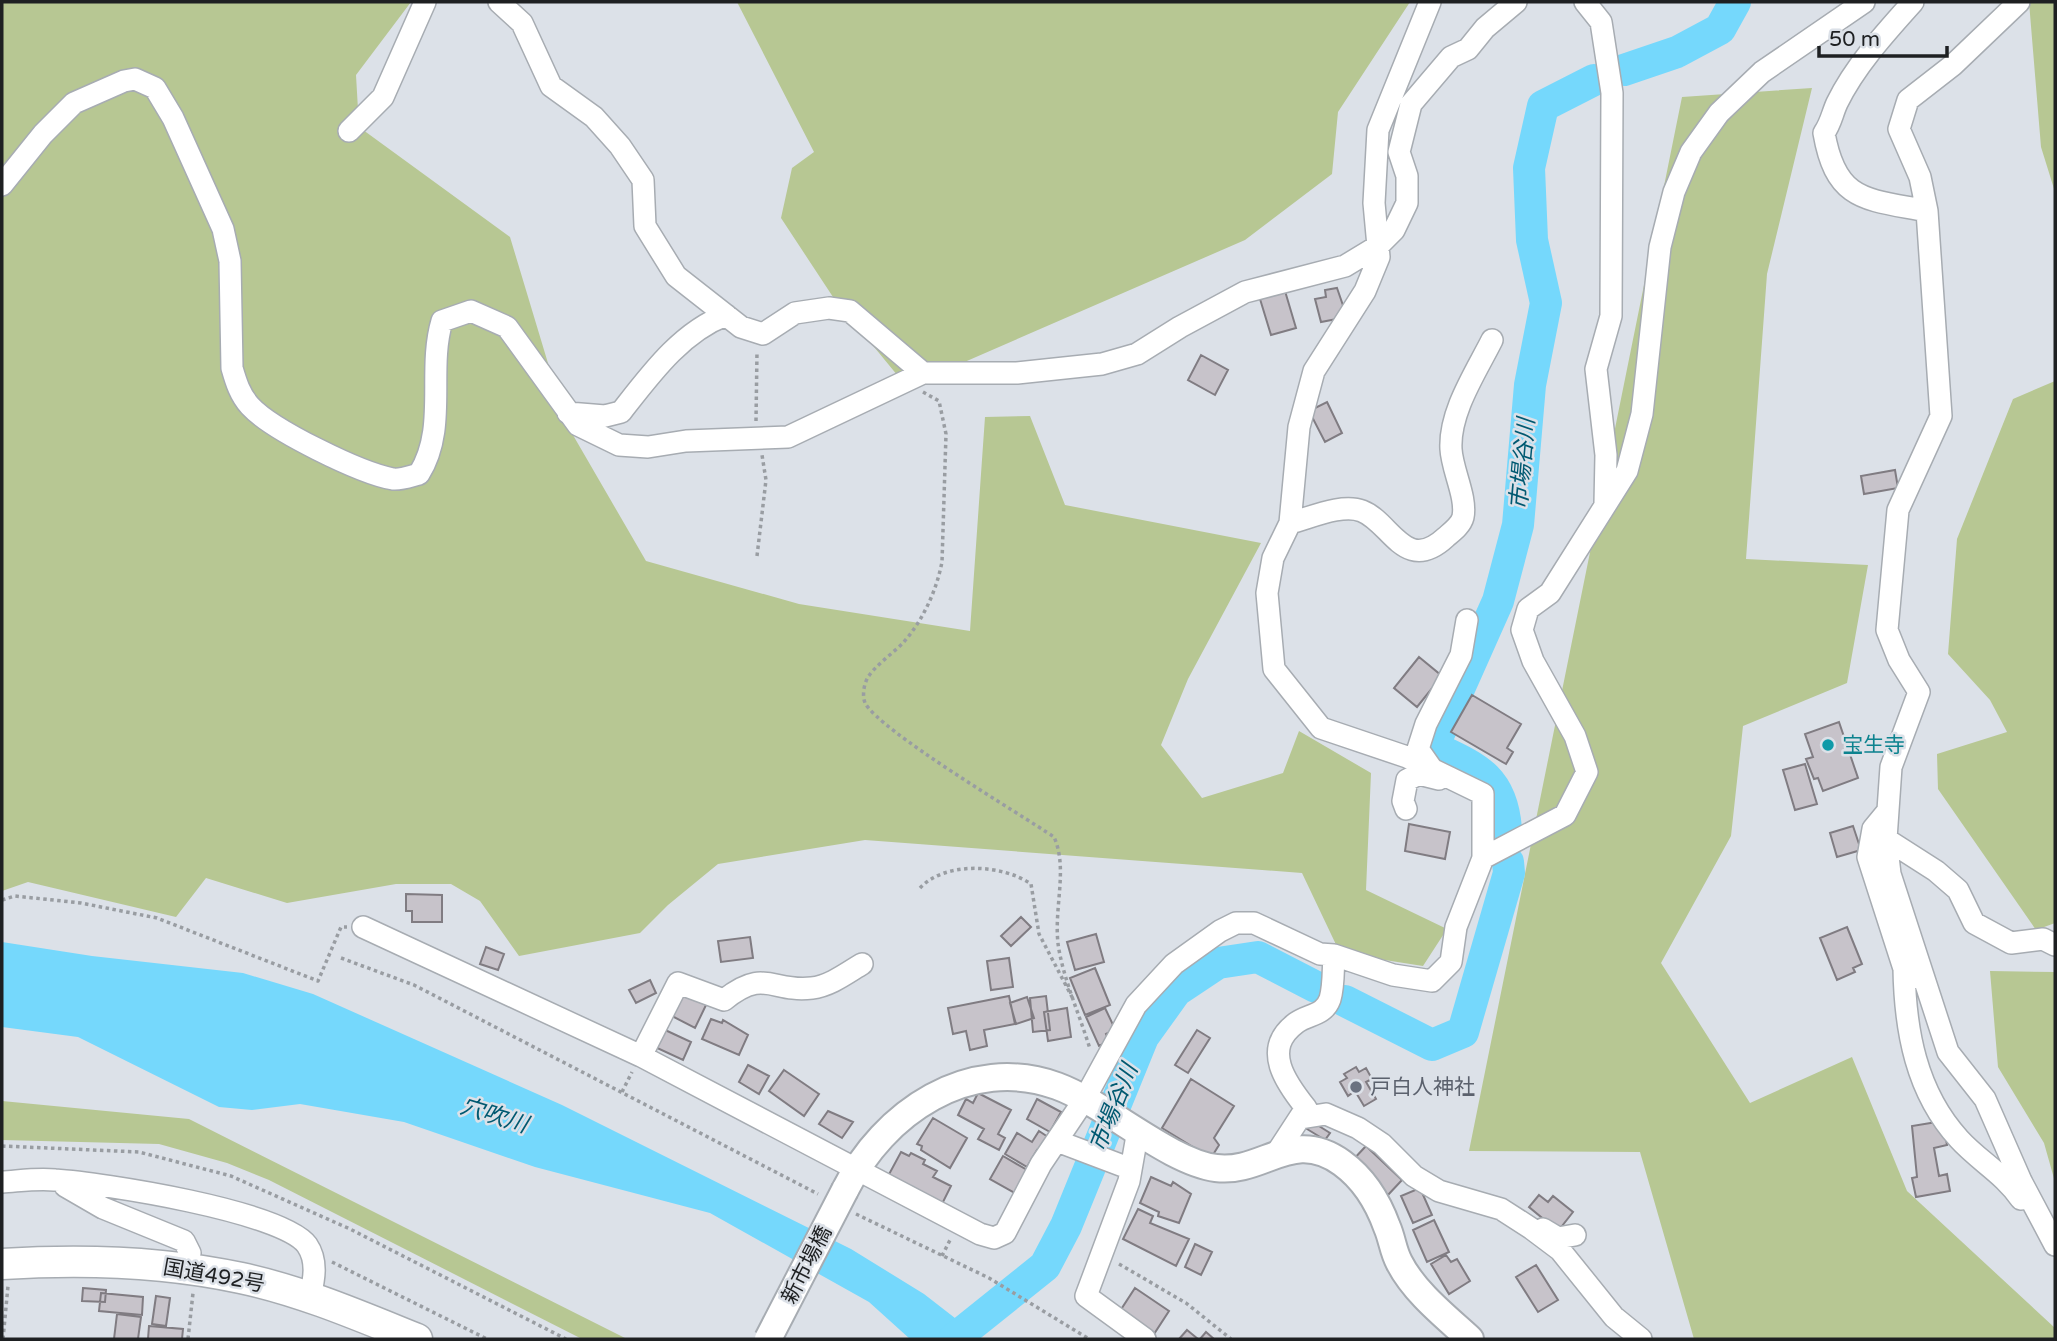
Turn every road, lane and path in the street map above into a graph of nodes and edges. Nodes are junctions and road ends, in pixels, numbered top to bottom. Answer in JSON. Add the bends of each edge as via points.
{"nodes":[{"id":1,"x":425,"y":2,"type":"edge"},
{"id":2,"x":499,"y":2,"type":"edge"},
{"id":3,"x":1430,"y":2,"type":"edge"},
{"id":4,"x":1516,"y":2,"type":"edge"},
{"id":5,"x":1585,"y":2,"type":"edge"},
{"id":6,"x":1864,"y":2,"type":"edge"},
{"id":7,"x":1913,"y":2,"type":"edge"},
{"id":8,"x":2018,"y":2,"type":"edge"},
{"id":9,"x":349,"y":131,"type":"dead end"},
{"id":10,"x":2,"y":185,"type":"edge"},
{"id":11,"x":1927,"y":211,"type":"junction"},
{"id":12,"x":1378,"y":246,"type":"junction"},
{"id":13,"x":726,"y":315,"type":"junction"},
{"id":14,"x":757,"y":332,"type":"junction"},
{"id":15,"x":1492,"y":340,"type":"dead end"},
{"id":16,"x":923,"y":373,"type":"junction"},
{"id":17,"x":902,"y":381,"type":"junction"},
{"id":18,"x":568,"y":413,"type":"junction"},
{"id":19,"x":758,"y":439,"type":"junction"},
{"id":20,"x":1605,"y":504,"type":"junction"},
{"id":21,"x":1290,"y":523,"type":"junction"},
{"id":22,"x":757,"y":556,"type":"dead end"},
{"id":23,"x":1467,"y":620,"type":"dead end"},
{"id":24,"x":1432,"y":769,"type":"junction"},
{"id":25,"x":1465,"y":785,"type":"junction"},
{"id":26,"x":1406,"y":809,"type":"dead end"},
{"id":27,"x":1887,"y":812,"type":"junction"},
{"id":28,"x":1886,"y":839,"type":"junction"},
{"id":29,"x":1483,"y":858,"type":"junction"},
{"id":30,"x":920,"y":888,"type":"dead end"},
{"id":31,"x":2,"y":900,"type":"edge"},
{"id":32,"x":363,"y":927,"type":"joint"},
{"id":33,"x":2055,"y":945,"type":"edge"},
{"id":34,"x":1334,"y":955,"type":"junction"},
{"id":35,"x":341,"y":958,"type":"dead end"},
{"id":36,"x":862,"y":964,"type":"dead end"},
{"id":37,"x":1904,"y":968,"type":"junction"},
{"id":38,"x":1077,"y":1008,"type":"junction"},
{"id":39,"x":638,"y":1061,"type":"junction"},
{"id":40,"x":1957,"y":1063,"type":"junction"},
{"id":41,"x":1102,"y":1068,"type":"junction"},
{"id":42,"x":622,"y":1092,"type":"junction"},
{"id":43,"x":1089,"y":1102,"type":"junction"},
{"id":44,"x":1300,"y":1118,"type":"junction"},
{"id":45,"x":1132,"y":1126,"type":"junction"},
{"id":46,"x":1064,"y":1144,"type":"junction"},
{"id":47,"x":1276,"y":1154,"type":"junction"},
{"id":48,"x":1124,"y":1166,"type":"junction"},
{"id":49,"x":54,"y":1180,"type":"junction"},
{"id":50,"x":2,"y":1182,"type":"edge"},
{"id":51,"x":844,"y":1191,"type":"junction"},
{"id":52,"x":1528,"y":1226,"type":"junction"},
{"id":53,"x":1575,"y":1235,"type":"dead end"},
{"id":54,"x":2055,"y":1247,"type":"edge"},
{"id":55,"x":309,"y":1251,"type":"junction"},
{"id":56,"x":190,"y":1254,"type":"dead end"},
{"id":57,"x":1101,"y":1254,"type":"junction"},
{"id":58,"x":2,"y":1264,"type":"edge"},
{"id":59,"x":2,"y":1281,"type":"edge"},
{"id":60,"x":193,"y":1288,"type":"dead end"},
{"id":61,"x":310,"y":1297,"type":"junction"},
{"id":62,"x":2,"y":1339,"type":"edge"},
{"id":63,"x":188,"y":1339,"type":"edge"},
{"id":64,"x":417,"y":1339,"type":"edge"},
{"id":65,"x":487,"y":1339,"type":"edge"},
{"id":66,"x":768,"y":1339,"type":"edge"},
{"id":67,"x":1090,"y":1339,"type":"edge"},
{"id":68,"x":1144,"y":1339,"type":"edge"},
{"id":69,"x":1231,"y":1339,"type":"edge"},
{"id":70,"x":1470,"y":1339,"type":"edge"},
{"id":71,"x":1641,"y":1339,"type":"edge"}],
"edges":[{"from":1,"to":9,"type":"street","via":[[383,97]]},
{"from":2,"to":13,"type":"street","via":[[522,23],[551,86],[594,117],[643,180],[645,226],[676,276]]},
{"from":3,"to":12,"type":"street","via":[[1378,130],[1374,203]]},
{"from":4,"to":12,"type":"street","via":[[1468,49],[1451,57],[1410,104],[1399,152],[1407,176],[1407,203],[1394,230]]},
{"from":5,"to":20,"type":"street","via":[[1601,22],[1612,93],[1611,316],[1596,369],[1606,455]]},
{"from":6,"to":20,"type":"street","via":[[1762,72],[1719,113],[1691,152],[1674,192],[1660,247],[1636,445],[1627,471]]},
{"from":7,"to":11,"type":"street","via":[[1872,50],[1837,103],[1824,133],[1833,168],[1847,189],[1874,201]]},
{"from":8,"to":11,"type":"street","via":[[1953,65],[1908,100],[1899,129],[1920,177]]},
{"from":10,"to":18,"type":"street","via":[[74,103],[135,79],[155,88],[173,118],[223,229],[230,261],[234,376],[249,406],[269,423],[371,472],[395,480],[419,474],[428,460],[436,420],[437,338],[442,321],[471,310],[508,327]]},
{"from":11,"to":27,"type":"street","via":[[1941,416],[1898,510],[1887,630],[1919,692],[1891,767]]},
{"from":12,"to":16,"type":"street","via":[[1345,266],[1245,292],[1137,354],[1102,364],[1017,373]]},
{"from":12,"to":21,"type":"street","via":[[1375,269],[1365,291],[1314,371],[1299,427]]},
{"from":13,"to":14,"type":"street"},
{"from":13,"to":18,"type":"street","via":[[685,337],[621,412]]},
{"from":14,"to":16,"type":"street","via":[[763,334],[794,313],[829,308],[850,311]]},
{"from":14,"to":19,"type":"path"},
{"from":15,"to":21,"type":"street","via":[[1453,431],[1451,447],[1464,511],[1462,522],[1443,540],[1408,549],[1394,542],[1379,522],[1354,510]]},
{"from":16,"to":17,"type":"street"},
{"from":17,"to":19,"type":"street","via":[[788,438]]},
{"from":17,"to":38,"type":"path","via":[[939,401],[946,434],[942,562],[926,611],[869,676],[865,702],[921,749],[1054,836],[1061,853],[1056,907],[1059,950]]},
{"from":18,"to":19,"type":"street","via":[[578,425],[619,444],[648,447]]},
{"from":19,"to":22,"type":"path","via":[[766,480]]},
{"from":20,"to":29,"type":"street","via":[[1550,593],[1528,609],[1522,630],[1533,661],[1575,736],[1587,772],[1565,816]]},
{"from":21,"to":24,"type":"street","via":[[1273,558],[1267,593],[1274,669],[1321,728]]},
{"from":23,"to":24,"type":"street","via":[[1461,655],[1418,749]]},
{"from":24,"to":25,"type":"street"},
{"from":25,"to":26,"type":"street","via":[[1419,774],[1407,780]]},
{"from":25,"to":29,"type":"street","via":[[1483,794]]},
{"from":27,"to":28,"type":"street"},
{"from":27,"to":37,"type":"street","via":[[1873,829],[1868,857]]},
{"from":28,"to":33,"type":"street","via":[[1958,890],[1974,923],[2011,943],[2043,939]]},
{"from":28,"to":40,"type":"street","via":[[1890,874],[1906,926],[1948,1052]]},
{"from":29,"to":34,"type":"street","via":[[1455,927],[1451,962],[1433,981],[1393,975]]},
{"from":30,"to":38,"type":"path","via":[[944,871],[972,869],[1022,877],[1031,884],[1039,934]]},
{"from":31,"to":32,"type":"path","via":[[15,896],[157,918],[318,981],[341,927]]},
{"from":32,"to":39,"type":"street"},
{"from":34,"to":41,"type":"street","via":[[1320,954],[1254,923],[1236,923],[1174,964],[1136,1005]]},
{"from":34,"to":44,"type":"street","via":[[1330,999],[1319,1014],[1298,1022],[1285,1034],[1278,1057],[1284,1082],[1306,1108]]},
{"from":35,"to":42,"type":"path","via":[[414,985]]},
{"from":36,"to":39,"type":"street","via":[[816,988],[768,981],[741,986],[724,1000],[678,983]]},
{"from":37,"to":40,"type":"street","via":[[1940,1056]]},
{"from":37,"to":54,"type":"street","via":[[1905,1007],[1919,1073],[1932,1101],[1962,1142],[2006,1178],[2039,1233]]},
{"from":38,"to":41,"type":"path","via":[[1093,1058]]},
{"from":39,"to":42,"type":"path"},
{"from":39,"to":51,"type":"street"},
{"from":40,"to":54,"type":"street","via":[[1985,1099]]},
{"from":41,"to":43,"type":"street"},
{"from":42,"to":51,"type":"path"},
{"from":43,"to":45,"type":"main road","name":"新市場橋"},
{"from":43,"to":46,"type":"street"},
{"from":43,"to":51,"type":"main road","name":"新市場橋","via":[[1056,1086],[1017,1079],[978,1080],[941,1091],[876,1139]]},
{"from":44,"to":47,"type":"street"},
{"from":44,"to":52,"type":"street","via":[[1326,1114],[1358,1128],[1439,1191],[1502,1209]]},
{"from":45,"to":47,"type":"main road","name":"新市場橋","via":[[1187,1159],[1216,1168],[1238,1167]]},
{"from":45,"to":48,"type":"street"},
{"from":46,"to":48,"type":"street"},
{"from":46,"to":51,"type":"street","via":[[1041,1164],[1005,1233],[994,1238]]},
{"from":47,"to":70,"type":"main road","name":"新市場橋","via":[[1293,1148],[1319,1152],[1341,1162],[1368,1186],[1398,1262]]},
{"from":48,"to":57,"type":"street"},
{"from":49,"to":50,"type":"street"},
{"from":49,"to":55,"type":"street","via":[[157,1195],[259,1218],[290,1233]]},
{"from":49,"to":56,"type":"street","via":[[103,1208],[184,1241]]},
{"from":51,"to":66,"type":"main road","name":"新市場橋","bridge":true},
{"from":51,"to":67,"type":"path"},
{"from":52,"to":53,"type":"street","via":[[1558,1238]]},
{"from":52,"to":71,"type":"street","via":[[1560,1250],[1614,1317]]},
{"from":55,"to":61,"type":"street","via":[[314,1261]]},
{"from":55,"to":65,"type":"path"},
{"from":57,"to":68,"type":"street","via":[[1086,1296]]},
{"from":57,"to":69,"type":"path","via":[[1186,1303]]},
{"from":58,"to":61,"type":"highway","name":"国道492号","via":[[82,1261],[155,1266],[241,1278]]},
{"from":59,"to":62,"type":"path","via":[[9,1280]]},
{"from":60,"to":63,"type":"path"},
{"from":61,"to":64,"type":"highway","name":"国道492号"}]}
